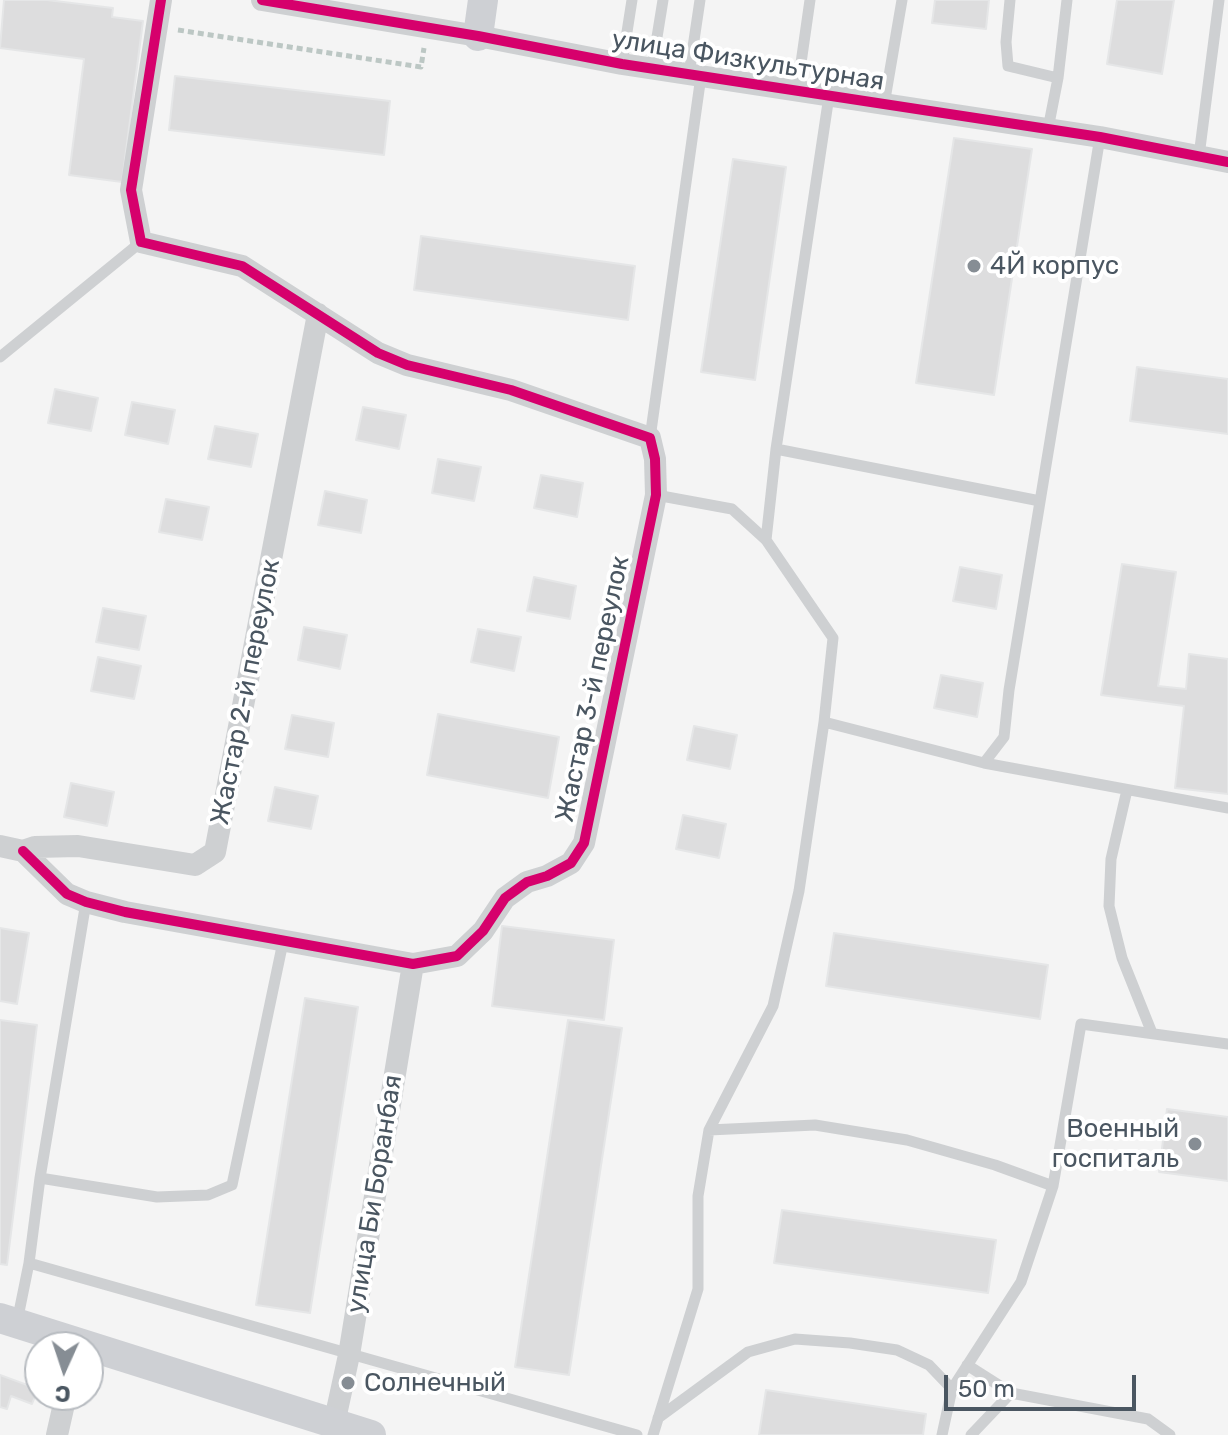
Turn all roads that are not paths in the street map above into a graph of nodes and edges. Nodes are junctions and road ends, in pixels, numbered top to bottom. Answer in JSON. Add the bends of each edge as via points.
{"nodes":[{"id":1,"x":161,"y":0,"type":"edge"},
{"id":2,"x":262,"y":0,"type":"edge"},
{"id":3,"x":483,"y":0,"type":"edge"},
{"id":4,"x":632,"y":0,"type":"edge"},
{"id":5,"x":663,"y":0,"type":"edge"},
{"id":6,"x":700,"y":0,"type":"edge"},
{"id":7,"x":810,"y":0,"type":"edge"},
{"id":8,"x":902,"y":0,"type":"edge"},
{"id":9,"x":1010,"y":0,"type":"edge"},
{"id":10,"x":1067,"y":0,"type":"edge"},
{"id":11,"x":1219,"y":0,"type":"edge"},
{"id":12,"x":478,"y":36,"type":"junction"},
{"id":13,"x":622,"y":64,"type":"junction"},
{"id":14,"x":652,"y":68,"type":"junction"},
{"id":15,"x":695,"y":75,"type":"junction"},
{"id":16,"x":1058,"y":78,"type":"junction"},
{"id":17,"x":797,"y":91,"type":"junction"},
{"id":18,"x":829,"y":96,"type":"junction"},
{"id":19,"x":884,"y":105,"type":"junction"},
{"id":20,"x":1048,"y":129,"type":"junction"},
{"id":21,"x":1100,"y":137,"type":"junction"},
{"id":22,"x":1199,"y":156,"type":"junction"},
{"id":23,"x":1228,"y":162,"type":"edge"},
{"id":24,"x":141,"y":242,"type":"junction"},
{"id":25,"x":318,"y":314,"type":"junction"},
{"id":26,"x":0,"y":357,"type":"edge"},
{"id":27,"x":650,"y":438,"type":"junction"},
{"id":28,"x":776,"y":449,"type":"junction"},
{"id":29,"x":656,"y":495,"type":"junction"},
{"id":30,"x":1040,"y":501,"type":"junction"},
{"id":31,"x":766,"y":540,"type":"junction"},
{"id":32,"x":824,"y":722,"type":"junction"},
{"id":33,"x":984,"y":763,"type":"junction"},
{"id":34,"x":1127,"y":790,"type":"junction"},
{"id":35,"x":1228,"y":808,"type":"edge"},
{"id":36,"x":0,"y":846,"type":"edge"},
{"id":37,"x":23,"y":851,"type":"junction"},
{"id":38,"x":86,"y":902,"type":"junction"},
{"id":39,"x":283,"y":942,"type":"junction"},
{"id":40,"x":413,"y":964,"type":"junction"},
{"id":41,"x":1152,"y":1033,"type":"junction"},
{"id":42,"x":1228,"y":1044,"type":"edge"},
{"id":43,"x":709,"y":1130,"type":"junction"},
{"id":44,"x":40,"y":1178,"type":"junction"},
{"id":45,"x":1053,"y":1186,"type":"junction"},
{"id":46,"x":29,"y":1263,"type":"junction"},
{"id":47,"x":8,"y":1321,"type":"edge"},
{"id":48,"x":37,"y":1331,"type":"edge"},
{"id":49,"x":104,"y":1353,"type":"edge"},
{"id":50,"x":349,"y":1355,"type":"junction"},
{"id":51,"x":967,"y":1365,"type":"junction"},
{"id":52,"x":952,"y":1389,"type":"junction"},
{"id":53,"x":1011,"y":1393,"type":"junction"},
{"id":54,"x":62,"y":1411,"type":"edge"},
{"id":55,"x":658,"y":1418,"type":"junction"},
{"id":56,"x":334,"y":1424,"type":"junction"},
{"id":57,"x":57,"y":1435,"type":"edge"},
{"id":58,"x":371,"y":1435,"type":"edge"},
{"id":59,"x":637,"y":1435,"type":"edge"},
{"id":60,"x":653,"y":1435,"type":"edge"},
{"id":61,"x":942,"y":1435,"type":"edge"},
{"id":62,"x":971,"y":1435,"type":"edge"},
{"id":63,"x":1170,"y":1435,"type":"edge"}],
"edges":[{"from":1,"to":24,"type":"street","via":[[131,190]]},
{"from":2,"to":12,"type":"street","name":"улица Физкультурная"},
{"from":3,"to":12,"type":"main road"},
{"from":4,"to":13,"type":"lane"},
{"from":5,"to":14,"type":"lane"},
{"from":6,"to":15,"type":"lane"},
{"from":7,"to":17,"type":"lane"},
{"from":8,"to":19,"type":"lane"},
{"from":9,"to":16,"type":"lane","via":[[1008,66]]},
{"from":10,"to":16,"type":"lane"},
{"from":11,"to":22,"type":"lane"},
{"from":12,"to":13,"type":"street","name":"улица Физкультурная"},
{"from":13,"to":14,"type":"street","name":"улица Физкультурная"},
{"from":14,"to":15,"type":"street","name":"улица Физкультурная"},
{"from":15,"to":17,"type":"street","name":"улица Физкультурная"},
{"from":15,"to":27,"type":"lane"},
{"from":16,"to":20,"type":"lane"},
{"from":17,"to":18,"type":"street","name":"улица Физкультурная"},
{"from":18,"to":19,"type":"street","name":"улица Физкультурная"},
{"from":18,"to":28,"type":"lane"},
{"from":19,"to":20,"type":"street","name":"улица Физкультурная"},
{"from":20,"to":21,"type":"street","name":"улица Физкультурная"},
{"from":21,"to":22,"type":"street","name":"улица Физкультурная"},
{"from":21,"to":30,"type":"lane"},
{"from":22,"to":23,"type":"street","name":"улица Физкультурная"},
{"from":24,"to":25,"type":"street","via":[[242,266]]},
{"from":24,"to":26,"type":"lane"},
{"from":25,"to":27,"type":"street","via":[[378,353],[407,365],[511,390]]},
{"from":25,"to":37,"type":"street","name":"Жастар 2-й переулок","via":[[215,852],[195,865],[78,846]]},
{"from":27,"to":29,"type":"street","name":"Жастар 3-й переулок"},
{"from":28,"to":30,"type":"lane"},
{"from":28,"to":31,"type":"lane"},
{"from":29,"to":31,"type":"lane","via":[[732,509]]},
{"from":29,"to":40,"type":"street","name":"Жастар 3-й переулок","via":[[584,843],[571,863],[505,898],[483,931],[457,956]]},
{"from":30,"to":33,"type":"lane","via":[[1004,737]]},
{"from":31,"to":32,"type":"lane","via":[[833,638]]},
{"from":32,"to":33,"type":"lane"},
{"from":32,"to":43,"type":"lane","via":[[799,891],[773,1006]]},
{"from":33,"to":34,"type":"lane"},
{"from":34,"to":35,"type":"lane"},
{"from":34,"to":41,"type":"lane","via":[[1111,859],[1109,906],[1122,958]]},
{"from":36,"to":37,"type":"street","name":"Жастар 2-й переулок"},
{"from":37,"to":38,"type":"street","name":"Жастар 3-й переулок","via":[[67,894]]},
{"from":38,"to":39,"type":"street","name":"Жастар 3-й переулок"},
{"from":38,"to":44,"type":"lane"},
{"from":39,"to":40,"type":"street","name":"Жастар 3-й переулок"},
{"from":39,"to":44,"type":"lane","via":[[232,1185],[208,1195],[157,1197]]},
{"from":40,"to":50,"type":"street","name":"улица Би Боранбая"},
{"from":41,"to":42,"type":"lane"},
{"from":41,"to":45,"type":"lane","via":[[1081,1024]]},
{"from":43,"to":45,"type":"lane","via":[[815,1125],[907,1140]]},
{"from":43,"to":55,"type":"lane","via":[[698,1196],[698,1289]]},
{"from":44,"to":46,"type":"lane"},
{"from":45,"to":51,"type":"lane","via":[[1021,1282]]},
{"from":46,"to":47,"type":"lane"},
{"from":46,"to":50,"type":"lane"},
{"from":47,"to":48,"type":"main road"},
{"from":49,"to":56,"type":"main road"},
{"from":50,"to":56,"type":"street","name":"улица Би Боранбая"},
{"from":50,"to":59,"type":"lane"},
{"from":51,"to":52,"type":"lane"},
{"from":51,"to":53,"type":"lane"},
{"from":52,"to":55,"type":"lane","via":[[929,1365],[897,1350],[795,1339],[748,1352]]},
{"from":52,"to":61,"type":"lane"},
{"from":53,"to":62,"type":"lane"},
{"from":53,"to":63,"type":"lane","via":[[1148,1419]]},
{"from":54,"to":57,"type":"street"},
{"from":55,"to":60,"type":"lane"},
{"from":56,"to":58,"type":"main road"}]}
